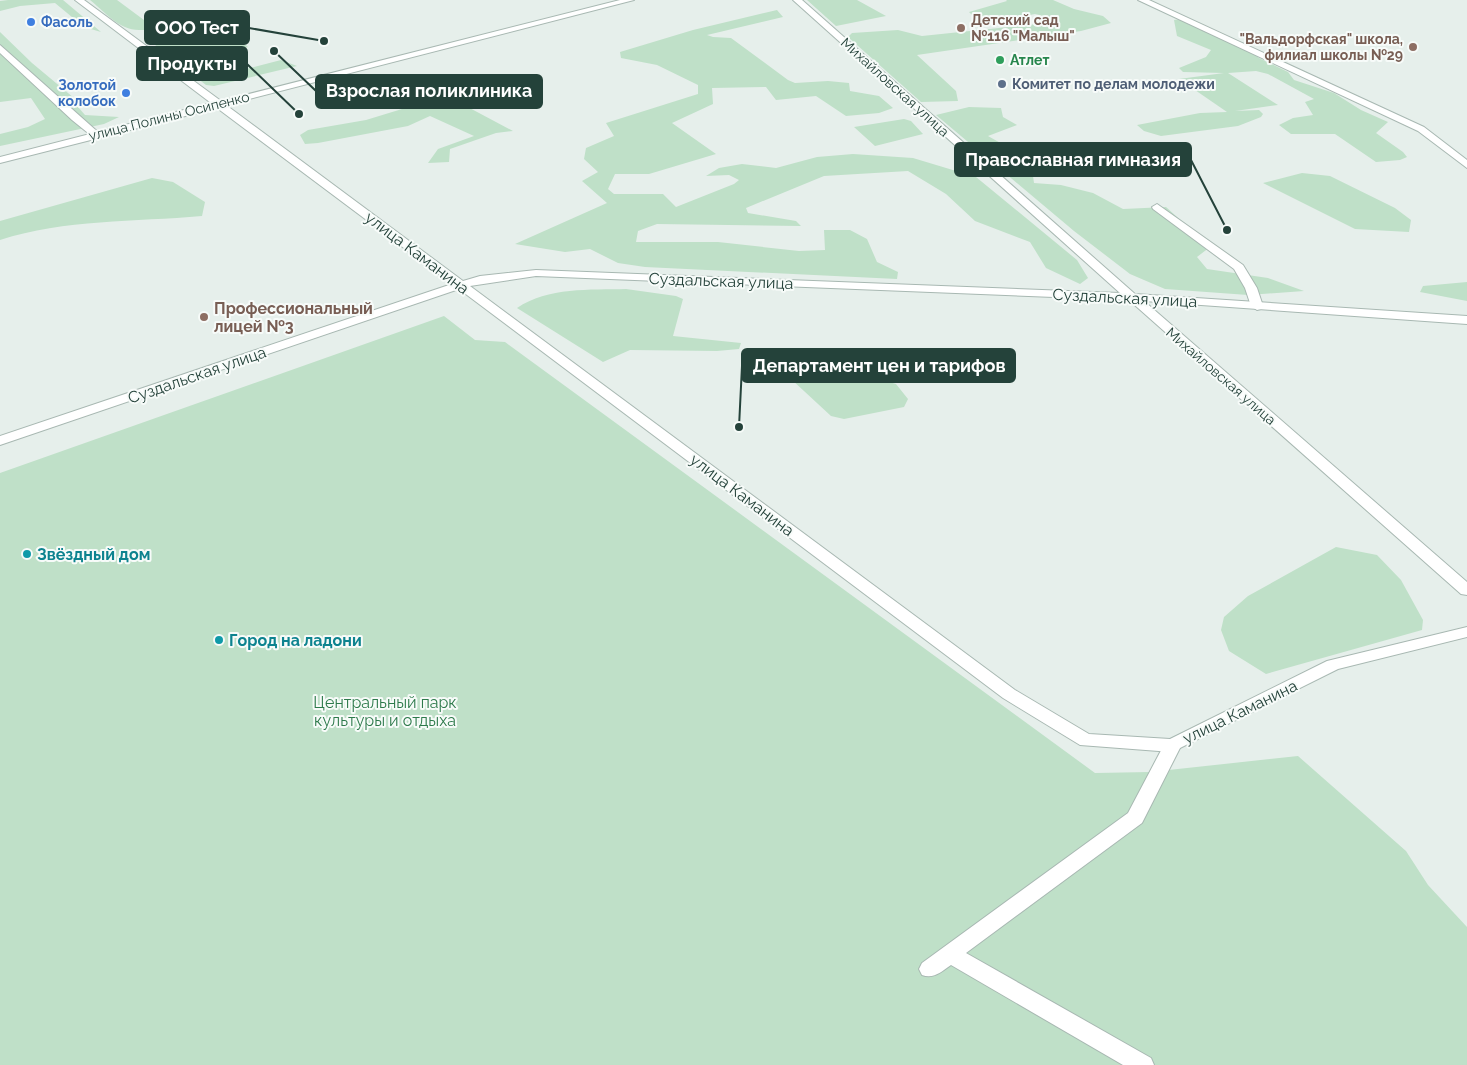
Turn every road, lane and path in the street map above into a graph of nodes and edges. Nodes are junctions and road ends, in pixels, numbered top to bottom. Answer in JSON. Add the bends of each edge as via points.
{"nodes":[{"id":1,"x":79,"y":0,"type":"edge"},
{"id":2,"x":630,"y":0,"type":"edge"},
{"id":3,"x":797,"y":0,"type":"edge"},
{"id":4,"x":1142,"y":0,"type":"edge"},
{"id":5,"x":0,"y":48,"type":"edge"},
{"id":6,"x":218,"y":103,"type":"junction"},
{"id":7,"x":96,"y":135,"type":"junction"},
{"id":8,"x":0,"y":160,"type":"edge"},
{"id":9,"x":1467,"y":165,"type":"edge"},
{"id":10,"x":1158,"y":207,"type":"dead end"},
{"id":11,"x":460,"y":285,"type":"junction"},
{"id":12,"x":1132,"y":297,"type":"junction"},
{"id":13,"x":1257,"y":306,"type":"junction"},
{"id":14,"x":1467,"y":320,"type":"edge"},
{"id":15,"x":0,"y":441,"type":"edge"},
{"id":16,"x":1467,"y":590,"type":"edge"},
{"id":17,"x":1467,"y":632,"type":"edge"},
{"id":18,"x":1172,"y":746,"type":"junction"},
{"id":19,"x":950,"y":954,"type":"junction"},
{"id":20,"x":929,"y":969,"type":"dead end"},
{"id":21,"x":1142,"y":1065,"type":"edge"}],
"edges":[{"from":1,"to":6,"type":"street","name":"улица Каманина"},
{"from":2,"to":6,"type":"street","name":"улица Полины Осипенко"},
{"from":3,"to":12,"type":"street","name":"Михайловская улица"},
{"from":4,"to":9,"type":"street","via":[[1421,129]]},
{"from":5,"to":7,"type":"street"},
{"from":6,"to":7,"type":"street","name":"улица Полины Осипенко"},
{"from":6,"to":11,"type":"street","name":"улица Каманина"},
{"from":7,"to":8,"type":"street","name":"улица Полины Осипенко"},
{"from":10,"to":13,"type":"street","via":[[1239,267]]},
{"from":11,"to":12,"type":"street","name":"Суздальская улица","via":[[536,273]]},
{"from":11,"to":15,"type":"street","name":"Суздальская улица"},
{"from":11,"to":18,"type":"street","name":"улица Каманина","via":[[1009,694],[1086,740]]},
{"from":12,"to":13,"type":"street","name":"Суздальская улица"},
{"from":12,"to":16,"type":"street","name":"Михайловская улица"},
{"from":13,"to":14,"type":"street","name":"Суздальская улица"},
{"from":17,"to":18,"type":"street","name":"улица Каманина","via":[[1333,666]]},
{"from":18,"to":19,"type":"street","via":[[1135,818]]},
{"from":19,"to":20,"type":"street"},
{"from":19,"to":21,"type":"street"}]}
